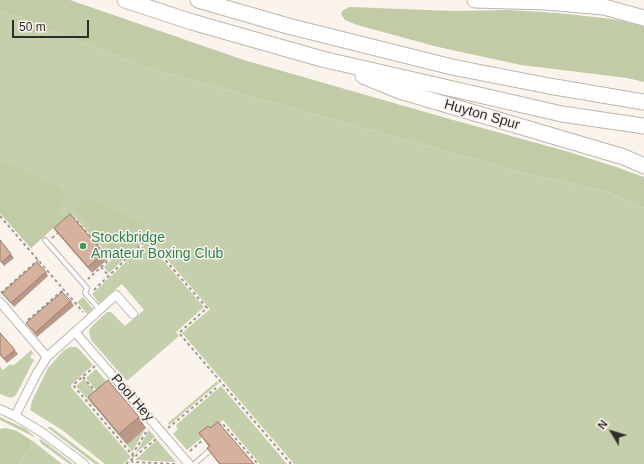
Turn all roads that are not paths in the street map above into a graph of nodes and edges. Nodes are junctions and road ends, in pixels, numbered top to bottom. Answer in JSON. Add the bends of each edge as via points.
{"nodes":[{"id":1,"x":125,"y":0,"type":"edge"},
{"id":2,"x":198,"y":0,"type":"edge"},
{"id":3,"x":475,"y":0,"type":"edge"},
{"id":4,"x":644,"y":18,"type":"edge"},
{"id":5,"x":322,"y":59,"type":"junction"},
{"id":6,"x":644,"y":102,"type":"edge"},
{"id":7,"x":644,"y":126,"type":"edge"},
{"id":8,"x":644,"y":166,"type":"edge"},
{"id":9,"x":46,"y":241,"type":"road end"},
{"id":10,"x":0,"y":302,"type":"edge"},
{"id":11,"x":100,"y":310,"type":"junction"},
{"id":12,"x":133,"y":314,"type":"dead end"},
{"id":13,"x":75,"y":332,"type":"junction"},
{"id":14,"x":46,"y":357,"type":"junction"},
{"id":15,"x":0,"y":409,"type":"edge"},
{"id":16,"x":15,"y":416,"type":"junction"},
{"id":17,"x":208,"y":452,"type":"edge"},
{"id":18,"x":185,"y":460,"type":"edge"},
{"id":19,"x":84,"y":464,"type":"edge"},
{"id":20,"x":194,"y":464,"type":"edge"}],
"edges":[{"from":1,"to":5,"type":"highway"},
{"from":2,"to":6,"type":"highway","via":[[288,26],[452,67]]},
{"from":3,"to":4,"type":"highway","via":[[604,7]]},
{"from":5,"to":7,"type":"highway","via":[[562,114]]},
{"from":5,"to":8,"type":"highway","name":"Huyton Spur","via":[[400,91],[616,155]]},
{"from":9,"to":11,"type":"lane","via":[[87,288],[85,293]]},
{"from":10,"to":14,"type":"street"},
{"from":11,"to":12,"type":"street","via":[[116,295]]},
{"from":11,"to":13,"type":"street"},
{"from":13,"to":14,"type":"street"},
{"from":13,"to":18,"type":"street","name":"Pool Hey"},
{"from":14,"to":16,"type":"street"},
{"from":15,"to":16,"type":"street"},
{"from":16,"to":19,"type":"street","via":[[43,433]]},
{"from":17,"to":20,"type":"lane"}]}
